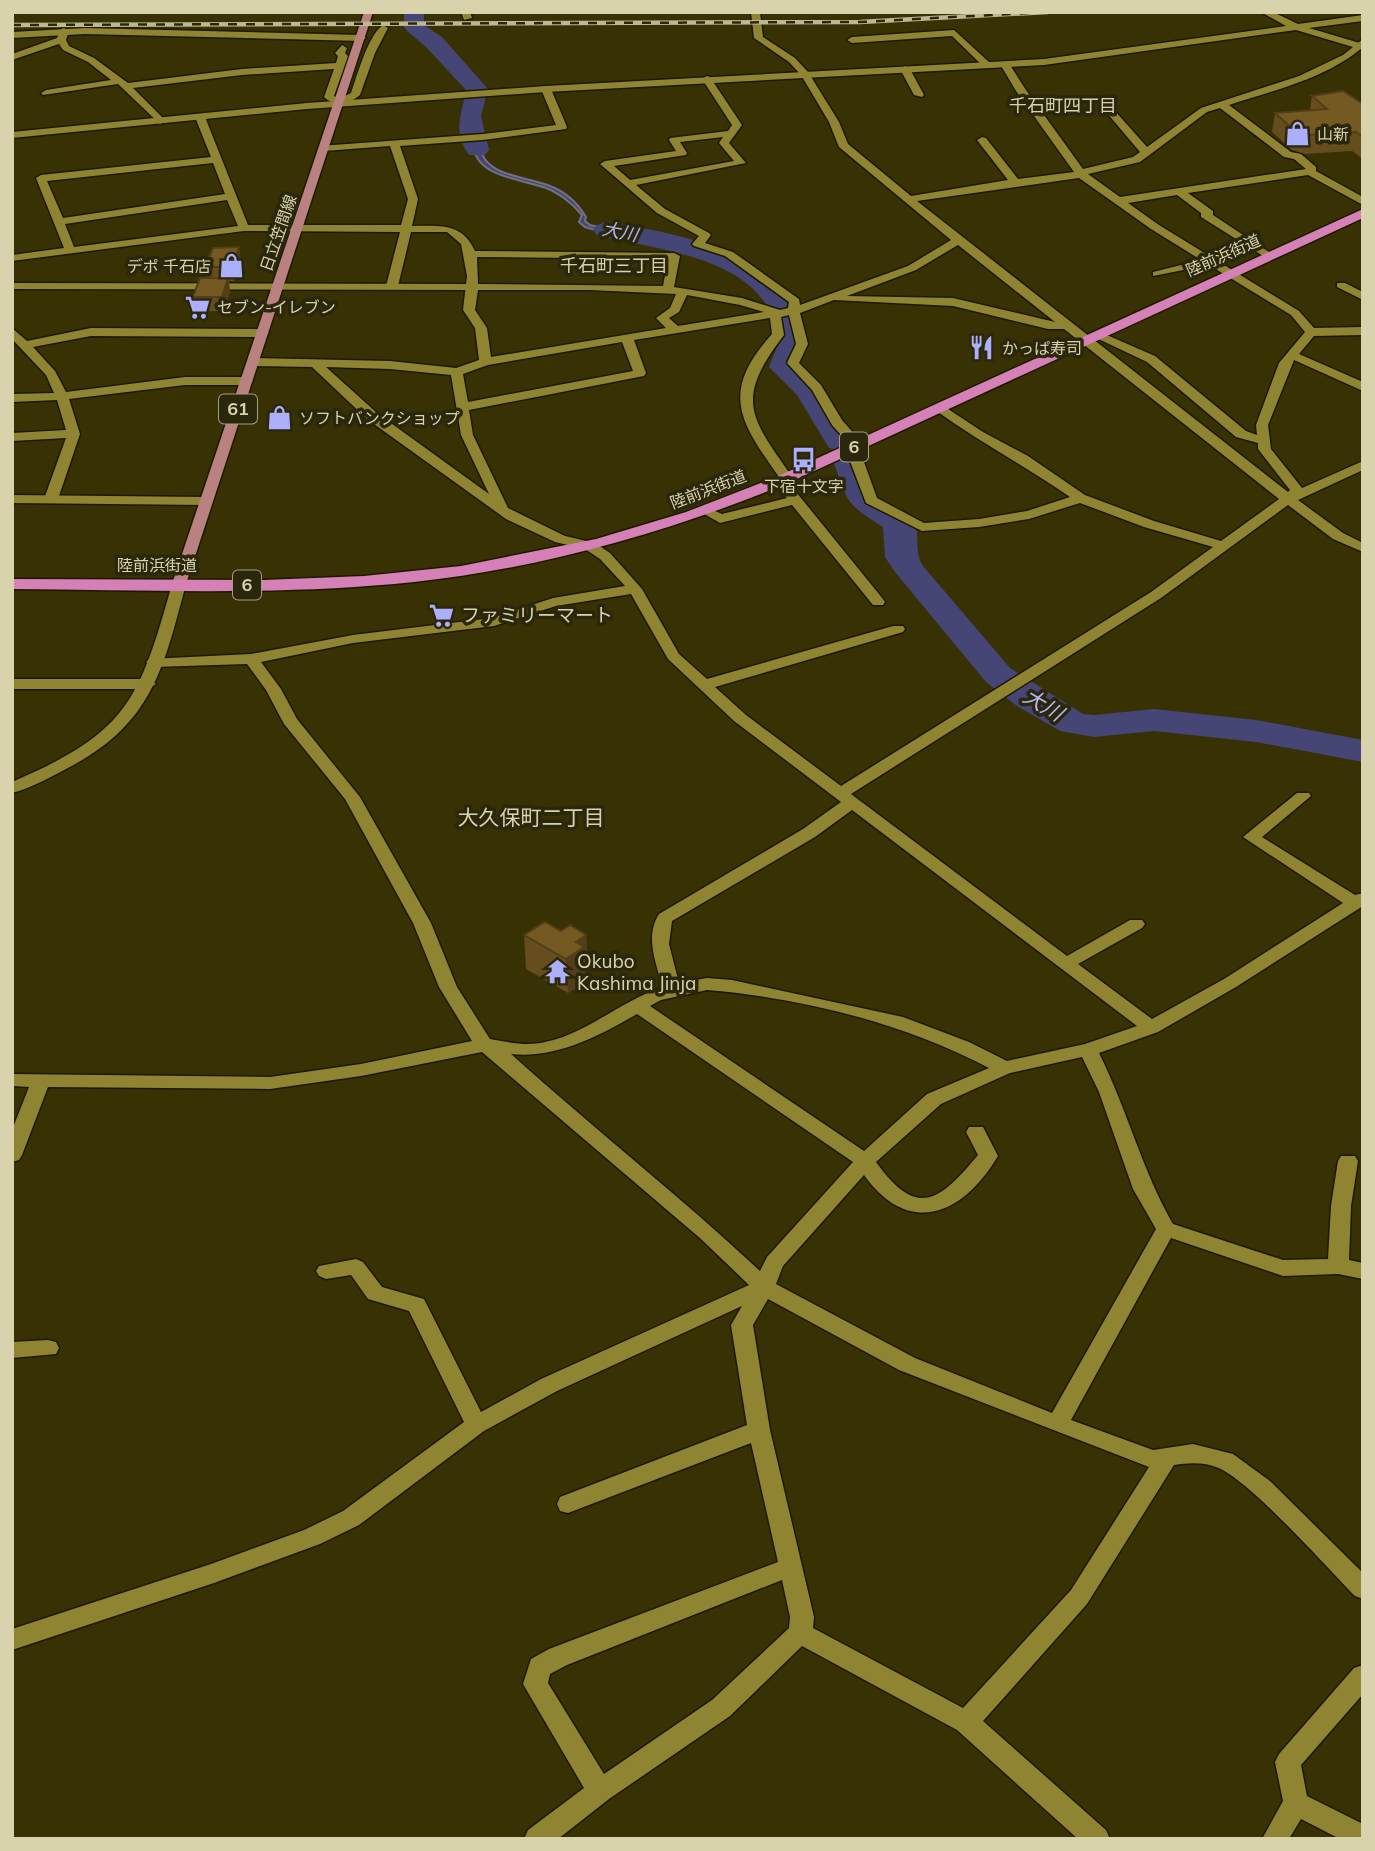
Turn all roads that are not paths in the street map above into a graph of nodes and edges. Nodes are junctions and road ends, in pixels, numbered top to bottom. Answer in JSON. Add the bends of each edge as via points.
{"nodes":[{"id":1,"x":369,"y":12,"type":"edge"},
{"id":2,"x":755,"y":12,"type":"edge"},
{"id":3,"x":1265,"y":12,"type":"edge"},
{"id":4,"x":1363,"y":18,"type":"edge"},
{"id":5,"x":1296,"y":27,"type":"junction"},
{"id":6,"x":383,"y":28,"type":"dead end"},
{"id":7,"x":12,"y":35,"type":"edge"},
{"id":8,"x":63,"y":35,"type":"junction"},
{"id":9,"x":361,"y":38,"type":"junction"},
{"id":10,"x":852,"y":40,"type":"dead end"},
{"id":11,"x":1362,"y":45,"type":"edge"},
{"id":12,"x":342,"y":48,"type":"dead end"},
{"id":13,"x":12,"y":57,"type":"edge"},
{"id":14,"x":1005,"y":64,"type":"junction"},
{"id":15,"x":987,"y":65,"type":"junction"},
{"id":16,"x":340,"y":66,"type":"junction"},
{"id":17,"x":905,"y":69,"type":"junction"},
{"id":18,"x":805,"y":74,"type":"junction"},
{"id":19,"x":707,"y":79,"type":"junction"},
{"id":20,"x":123,"y":83,"type":"junction"},
{"id":21,"x":546,"y":89,"type":"junction"},
{"id":22,"x":46,"y":93,"type":"dead end"},
{"id":23,"x":919,"y":95,"type":"dead end"},
{"id":24,"x":339,"y":103,"type":"junction"},
{"id":25,"x":1104,"y":104,"type":"dead end"},
{"id":26,"x":1222,"y":105,"type":"junction"},
{"id":27,"x":200,"y":117,"type":"junction"},
{"id":28,"x":160,"y":121,"type":"junction"},
{"id":29,"x":733,"y":133,"type":"junction"},
{"id":30,"x":12,"y":135,"type":"edge"},
{"id":31,"x":982,"y":140,"type":"dead end"},
{"id":32,"x":395,"y":145,"type":"junction"},
{"id":33,"x":324,"y":148,"type":"junction"},
{"id":34,"x":1146,"y":153,"type":"junction"},
{"id":35,"x":216,"y":160,"type":"junction"},
{"id":36,"x":1310,"y":172,"type":"junction"},
{"id":37,"x":1081,"y":174,"type":"junction"},
{"id":38,"x":1015,"y":182,"type":"junction"},
{"id":39,"x":630,"y":183,"type":"junction"},
{"id":40,"x":1179,"y":192,"type":"junction"},
{"id":41,"x":230,"y":196,"type":"junction"},
{"id":42,"x":909,"y":199,"type":"junction"},
{"id":43,"x":1117,"y":201,"type":"junction"},
{"id":44,"x":1363,"y":202,"type":"edge"},
{"id":45,"x":1363,"y":213,"type":"edge"},
{"id":46,"x":59,"y":222,"type":"junction"},
{"id":47,"x":244,"y":228,"type":"junction"},
{"id":48,"x":405,"y":228,"type":"junction"},
{"id":49,"x":299,"y":229,"type":"junction"},
{"id":50,"x":958,"y":240,"type":"junction"},
{"id":51,"x":70,"y":250,"type":"junction"},
{"id":52,"x":470,"y":254,"type":"junction"},
{"id":53,"x":1268,"y":256,"type":"junction"},
{"id":54,"x":12,"y":258,"type":"edge"},
{"id":55,"x":1211,"y":261,"type":"junction"},
{"id":56,"x":1229,"y":273,"type":"junction"},
{"id":57,"x":1157,"y":274,"type":"dead end"},
{"id":58,"x":1341,"y":285,"type":"dead end"},
{"id":59,"x":12,"y":286,"type":"edge"},
{"id":60,"x":278,"y":286,"type":"junction"},
{"id":61,"x":392,"y":286,"type":"junction"},
{"id":62,"x":473,"y":287,"type":"junction"},
{"id":63,"x":668,"y":289,"type":"junction"},
{"id":64,"x":682,"y":291,"type":"junction"},
{"id":65,"x":1363,"y":298,"type":"edge"},
{"id":66,"x":832,"y":299,"type":"junction"},
{"id":67,"x":794,"y":312,"type":"junction"},
{"id":68,"x":777,"y":314,"type":"junction"},
{"id":69,"x":1070,"y":326,"type":"junction"},
{"id":70,"x":676,"y":331,"type":"junction"},
{"id":71,"x":1363,"y":331,"type":"edge"},
{"id":72,"x":12,"y":332,"type":"edge"},
{"id":73,"x":1311,"y":332,"type":"junction"},
{"id":74,"x":263,"y":333,"type":"junction"},
{"id":75,"x":1091,"y":337,"type":"junction"},
{"id":76,"x":627,"y":339,"type":"junction"},
{"id":77,"x":24,"y":345,"type":"junction"},
{"id":78,"x":1293,"y":355,"type":"junction"},
{"id":79,"x":253,"y":362,"type":"junction"},
{"id":80,"x":485,"y":362,"type":"junction"},
{"id":81,"x":314,"y":363,"type":"junction"},
{"id":82,"x":457,"y":372,"type":"junction"},
{"id":83,"x":247,"y":381,"type":"junction"},
{"id":84,"x":1363,"y":387,"type":"edge"},
{"id":85,"x":62,"y":396,"type":"junction"},
{"id":86,"x":12,"y":398,"type":"edge"},
{"id":87,"x":464,"y":407,"type":"junction"},
{"id":88,"x":939,"y":407,"type":"junction"},
{"id":89,"x":75,"y":434,"type":"junction"},
{"id":90,"x":12,"y":437,"type":"edge"},
{"id":91,"x":1264,"y":442,"type":"junction"},
{"id":92,"x":855,"y":446,"type":"junction"},
{"id":93,"x":1363,"y":465,"type":"edge"},
{"id":94,"x":783,"y":479,"type":"junction"},
{"id":95,"x":1080,"y":498,"type":"junction"},
{"id":96,"x":12,"y":499,"type":"edge"},
{"id":97,"x":51,"y":499,"type":"junction"},
{"id":98,"x":1287,"y":499,"type":"junction"},
{"id":99,"x":796,"y":500,"type":"junction"},
{"id":100,"x":206,"y":501,"type":"junction"},
{"id":101,"x":504,"y":510,"type":"junction"},
{"id":102,"x":706,"y":511,"type":"junction"},
{"id":103,"x":590,"y":546,"type":"junction"},
{"id":104,"x":1223,"y":546,"type":"junction"},
{"id":105,"x":1363,"y":548,"type":"edge"},
{"id":106,"x":12,"y":584,"type":"edge"},
{"id":107,"x":179,"y":584,"type":"junction"},
{"id":108,"x":635,"y":589,"type":"junction"},
{"id":109,"x":878,"y":602,"type":"dead end"},
{"id":110,"x":898,"y":629,"type":"dead end"},
{"id":111,"x":251,"y":659,"type":"junction"},
{"id":112,"x":154,"y":662,"type":"junction"},
{"id":113,"x":12,"y":684,"type":"edge"},
{"id":114,"x":148,"y":684,"type":"junction"},
{"id":115,"x":704,"y":685,"type":"junction"},
{"id":116,"x":12,"y":788,"type":"edge"},
{"id":117,"x":1303,"y":796,"type":"dead end"},
{"id":118,"x":845,"y":799,"type":"junction"},
{"id":119,"x":1359,"y":900,"type":"edge"},
{"id":120,"x":1136,"y":924,"type":"dead end"},
{"id":121,"x":1065,"y":964,"type":"junction"},
{"id":122,"x":672,"y":991,"type":"junction"},
{"id":123,"x":637,"y":1006,"type":"junction"},
{"id":124,"x":611,"y":1021,"type":"junction"},
{"id":125,"x":661,"y":1022,"type":"junction"},
{"id":126,"x":1151,"y":1028,"type":"junction"},
{"id":127,"x":484,"y":1045,"type":"junction"},
{"id":128,"x":1088,"y":1050,"type":"junction"},
{"id":129,"x":1005,"y":1068,"type":"junction"},
{"id":130,"x":12,"y":1080,"type":"edge"},
{"id":131,"x":41,"y":1081,"type":"junction"},
{"id":132,"x":976,"y":1132,"type":"dead end"},
{"id":133,"x":12,"y":1155,"type":"edge"},
{"id":134,"x":865,"y":1161,"type":"junction"},
{"id":135,"x":1348,"y":1161,"type":"dead end"},
{"id":136,"x":1166,"y":1229,"type":"junction"},
{"id":137,"x":1338,"y":1266,"type":"junction"},
{"id":138,"x":326,"y":1271,"type":"dead end"},
{"id":139,"x":1363,"y":1271,"type":"edge"},
{"id":140,"x":764,"y":1287,"type":"junction"},
{"id":141,"x":48,"y":1348,"type":"dead end"},
{"id":142,"x":12,"y":1350,"type":"edge"},
{"id":143,"x":1057,"y":1424,"type":"junction"},
{"id":144,"x":476,"y":1425,"type":"junction"},
{"id":145,"x":759,"y":1430,"type":"junction"},
{"id":146,"x":1166,"y":1458,"type":"junction"},
{"id":147,"x":568,"y":1504,"type":"dead end"},
{"id":148,"x":790,"y":1567,"type":"junction"},
{"id":149,"x":1363,"y":1589,"type":"edge"},
{"id":150,"x":800,"y":1633,"type":"junction"},
{"id":151,"x":12,"y":1640,"type":"edge"},
{"id":152,"x":1363,"y":1676,"type":"edge"},
{"id":153,"x":966,"y":1722,"type":"junction"},
{"id":154,"x":600,"y":1791,"type":"junction"},
{"id":155,"x":1296,"y":1803,"type":"junction"},
{"id":156,"x":1363,"y":1837,"type":"edge"},
{"id":157,"x":537,"y":1839,"type":"edge"},
{"id":158,"x":1097,"y":1839,"type":"edge"},
{"id":159,"x":1275,"y":1839,"type":"edge"}],
"edges":[{"from":1,"to":9,"type":"main road","name":"日立笠間線","number":"61"},
{"from":2,"to":18,"type":"street","via":[[759,38]]},
{"from":3,"to":5,"type":"street"},
{"from":4,"to":5,"type":"street"},
{"from":5,"to":11,"type":"street"},
{"from":5,"to":14,"type":"street"},
{"from":6,"to":24,"type":"street","via":[[355,95]]},
{"from":7,"to":8,"type":"street"},
{"from":8,"to":9,"type":"street"},
{"from":8,"to":13,"type":"street"},
{"from":8,"to":20,"type":"street","via":[[66,48]]},
{"from":9,"to":24,"type":"main road","name":"日立笠間線","number":"61"},
{"from":10,"to":15,"type":"street","via":[[954,33]]},
{"from":11,"to":26,"type":"street","via":[[1303,78]]},
{"from":12,"to":16,"type":"street"},
{"from":14,"to":15,"type":"street"},
{"from":14,"to":37,"type":"street"},
{"from":15,"to":17,"type":"street"},
{"from":16,"to":20,"type":"street"},
{"from":16,"to":24,"type":"street","via":[[329,97]]},
{"from":17,"to":18,"type":"street"},
{"from":17,"to":23,"type":"street"},
{"from":18,"to":19,"type":"street"},
{"from":18,"to":42,"type":"street","via":[[844,145]]},
{"from":19,"to":21,"type":"street"},
{"from":19,"to":29,"type":"street","via":[[737,125]]},
{"from":20,"to":22,"type":"street"},
{"from":20,"to":28,"type":"street"},
{"from":21,"to":24,"type":"street"},
{"from":21,"to":32,"type":"street","via":[[562,127]]},
{"from":24,"to":27,"type":"street"},
{"from":24,"to":33,"type":"main road","name":"日立笠間線","number":"61"},
{"from":25,"to":34,"type":"street"},
{"from":26,"to":34,"type":"street","via":[[1191,118]]},
{"from":26,"to":36,"type":"street","via":[[1288,155],[1297,156]]},
{"from":27,"to":28,"type":"street"},
{"from":27,"to":35,"type":"street"},
{"from":28,"to":30,"type":"street"},
{"from":29,"to":39,"type":"street","via":[[724,143],[741,163]]},
{"from":29,"to":39,"type":"street","via":[[674,140],[682,153],[605,164]]},
{"from":31,"to":38,"type":"street"},
{"from":32,"to":33,"type":"street"},
{"from":32,"to":48,"type":"street","via":[[413,199]]},
{"from":33,"to":49,"type":"main road","name":"日立笠間線","number":"61"},
{"from":34,"to":37,"type":"street","via":[[1136,160]]},
{"from":35,"to":41,"type":"street"},
{"from":35,"to":46,"type":"street","via":[[40,178]]},
{"from":36,"to":40,"type":"street"},
{"from":36,"to":44,"type":"street"},
{"from":37,"to":38,"type":"street"},
{"from":37,"to":43,"type":"street"},
{"from":38,"to":42,"type":"street"},
{"from":39,"to":67,"type":"street","via":[[661,211],[705,235],[698,244],[729,254],[795,301]]},
{"from":40,"to":43,"type":"street"},
{"from":40,"to":53,"type":"street"},
{"from":41,"to":46,"type":"street"},
{"from":41,"to":47,"type":"street"},
{"from":42,"to":50,"type":"street"},
{"from":43,"to":55,"type":"street"},
{"from":45,"to":53,"type":"highway","name":"陸前浜街道","number":"6"},
{"from":46,"to":51,"type":"street"},
{"from":47,"to":49,"type":"street"},
{"from":47,"to":51,"type":"street"},
{"from":48,"to":49,"type":"street"},
{"from":48,"to":52,"type":"street","via":[[449,229],[458,233]]},
{"from":48,"to":61,"type":"street"},
{"from":49,"to":60,"type":"main road","name":"日立笠間線","number":"61"},
{"from":50,"to":66,"type":"street","via":[[912,268]]},
{"from":50,"to":69,"type":"street"},
{"from":51,"to":54,"type":"street"},
{"from":52,"to":62,"type":"street"},
{"from":52,"to":63,"type":"street","via":[[674,256]]},
{"from":53,"to":56,"type":"highway","name":"陸前浜街道","number":"6"},
{"from":55,"to":56,"type":"street"},
{"from":55,"to":57,"type":"street"},
{"from":56,"to":73,"type":"street","via":[[1295,313]]},
{"from":56,"to":75,"type":"highway","name":"陸前浜街道","number":"6"},
{"from":58,"to":65,"type":"street"},
{"from":59,"to":60,"type":"street"},
{"from":60,"to":61,"type":"street"},
{"from":60,"to":74,"type":"main road","name":"日立笠間線","number":"61"},
{"from":61,"to":62,"type":"street"},
{"from":62,"to":63,"type":"street"},
{"from":62,"to":80,"type":"street","via":[[469,310],[481,328]]},
{"from":63,"to":64,"type":"street"},
{"from":64,"to":68,"type":"street","via":[[729,297]]},
{"from":64,"to":70,"type":"street","via":[[675,310],[662,318]]},
{"from":66,"to":67,"type":"street"},
{"from":66,"to":69,"type":"street","via":[[953,302],[1048,326]]},
{"from":67,"to":68,"type":"street"},
{"from":67,"to":92,"type":"street","via":[[802,344],[793,363],[817,388]]},
{"from":68,"to":70,"type":"street"},
{"from":68,"to":94,"type":"street","via":[[778,335],[746,383],[750,423]]},
{"from":69,"to":75,"type":"street"},
{"from":70,"to":76,"type":"street"},
{"from":71,"to":73,"type":"street"},
{"from":72,"to":77,"type":"street"},
{"from":73,"to":78,"type":"street"},
{"from":74,"to":77,"type":"street","via":[[91,332]]},
{"from":74,"to":79,"type":"main road","name":"日立笠間線","number":"61"},
{"from":75,"to":88,"type":"highway","name":"陸前浜街道","number":"6"},
{"from":75,"to":91,"type":"street","via":[[1152,359],[1241,434]]},
{"from":75,"to":98,"type":"street"},
{"from":76,"to":80,"type":"street"},
{"from":76,"to":87,"type":"street","via":[[640,373]]},
{"from":77,"to":85,"type":"street","via":[[51,374]]},
{"from":78,"to":84,"type":"street"},
{"from":78,"to":91,"type":"street","via":[[1285,363],[1262,425]]},
{"from":79,"to":81,"type":"street"},
{"from":79,"to":83,"type":"main road","name":"日立笠間線","number":"61"},
{"from":80,"to":82,"type":"street"},
{"from":81,"to":82,"type":"street"},
{"from":81,"to":101,"type":"street","via":[[373,416]]},
{"from":82,"to":87,"type":"street"},
{"from":83,"to":85,"type":"street","via":[[185,381]]},
{"from":83,"to":100,"type":"main road","name":"日立笠間線","number":"61"},
{"from":85,"to":86,"type":"street"},
{"from":85,"to":89,"type":"street"},
{"from":87,"to":101,"type":"street","via":[[467,435]]},
{"from":88,"to":92,"type":"highway","name":"陸前浜街道","number":"6"},
{"from":88,"to":95,"type":"street"},
{"from":89,"to":90,"type":"street"},
{"from":89,"to":97,"type":"street"},
{"from":91,"to":98,"type":"street","via":[[1297,491]]},
{"from":92,"to":94,"type":"highway","name":"陸前浜街道","number":"6"},
{"from":92,"to":95,"type":"street","via":[[871,500],[922,527],[1029,514]]},
{"from":93,"to":98,"type":"street"},
{"from":94,"to":99,"type":"street"},
{"from":94,"to":102,"type":"highway","name":"陸前浜街道","number":"6"},
{"from":95,"to":104,"type":"street"},
{"from":96,"to":97,"type":"street"},
{"from":97,"to":100,"type":"street"},
{"from":98,"to":104,"type":"street"},
{"from":98,"to":105,"type":"street"},
{"from":99,"to":102,"type":"street","via":[[720,519]]},
{"from":99,"to":109,"type":"street"},
{"from":100,"to":107,"type":"main road","name":"日立笠間線","number":"61"},
{"from":101,"to":103,"type":"street","via":[[560,539]]},
{"from":102,"to":103,"type":"highway","name":"陸前浜街道","number":"6"},
{"from":103,"to":107,"type":"highway","name":"陸前浜街道","number":"6","via":[[413,577]]},
{"from":103,"to":108,"type":"street"},
{"from":104,"to":118,"type":"street"},
{"from":106,"to":107,"type":"highway","name":"陸前浜街道","number":"6"},
{"from":107,"to":112,"type":"street"},
{"from":108,"to":111,"type":"street","via":[[553,602],[495,622],[353,639]]},
{"from":108,"to":115,"type":"street","via":[[673,656]]},
{"from":110,"to":115,"type":"street"},
{"from":111,"to":112,"type":"street"},
{"from":111,"to":127,"type":"street","via":[[290,721],[352,797],[422,923],[448,987]]},
{"from":112,"to":114,"type":"street"},
{"from":113,"to":114,"type":"street"},
{"from":114,"to":116,"type":"street","via":[[135,707],[100,741]]},
{"from":115,"to":118,"type":"street"},
{"from":117,"to":119,"type":"street","via":[[1251,837]]},
{"from":118,"to":121,"type":"street"},
{"from":118,"to":122,"type":"street","via":[[809,833],[665,918],[659,942]]},
{"from":119,"to":126,"type":"street"},
{"from":120,"to":121,"type":"street"},
{"from":121,"to":126,"type":"street"},
{"from":122,"to":123,"type":"street"},
{"from":122,"to":129,"type":"street","via":[[707,984],[816,1002],[896,1021]]},
{"from":123,"to":124,"type":"street"},
{"from":123,"to":125,"type":"street"},
{"from":124,"to":125,"type":"street"},
{"from":124,"to":127,"type":"street","via":[[551,1046],[528,1050]]},
{"from":125,"to":134,"type":"street"},
{"from":126,"to":128,"type":"street"},
{"from":127,"to":131,"type":"street","via":[[270,1083]]},
{"from":127,"to":140,"type":"street"},
{"from":128,"to":129,"type":"street"},
{"from":128,"to":136,"type":"street","via":[[1109,1092],[1143,1189]]},
{"from":129,"to":134,"type":"street","via":[[934,1099]]},
{"from":130,"to":131,"type":"street"},
{"from":131,"to":133,"type":"street"},
{"from":132,"to":134,"type":"street","via":[[988,1156],[970,1181],[931,1208],[907,1204],[881,1188]]},
{"from":134,"to":140,"type":"street","via":[[774,1262]]},
{"from":135,"to":137,"type":"street"},
{"from":136,"to":137,"type":"street","via":[[1283,1268]]},
{"from":136,"to":143,"type":"street"},
{"from":137,"to":139,"type":"street"},
{"from":138,"to":144,"type":"street","via":[[356,1267],[375,1293],[416,1304]]},
{"from":140,"to":143,"type":"street","via":[[906,1364]]},
{"from":140,"to":144,"type":"street","via":[[549,1385]]},
{"from":140,"to":145,"type":"street","via":[[742,1325]]},
{"from":141,"to":142,"type":"street"},
{"from":143,"to":146,"type":"street","via":[[1153,1459]]},
{"from":144,"to":151,"type":"street","via":[[331,1528],[214,1573]]},
{"from":145,"to":147,"type":"street"},
{"from":145,"to":148,"type":"street"},
{"from":146,"to":149,"type":"street","via":[[1193,1453],[1225,1460],[1262,1488]]},
{"from":146,"to":153,"type":"street","via":[[1080,1597]]},
{"from":148,"to":150,"type":"street","via":[[802,1617]]},
{"from":148,"to":154,"type":"street","via":[[540,1667],[535,1685]]},
{"from":150,"to":153,"type":"street"},
{"from":150,"to":154,"type":"street","via":[[721,1708]]},
{"from":152,"to":155,"type":"street","via":[[1288,1762]]},
{"from":153,"to":158,"type":"street"},
{"from":154,"to":157,"type":"street"},
{"from":155,"to":156,"type":"street"},
{"from":155,"to":159,"type":"street"}]}
